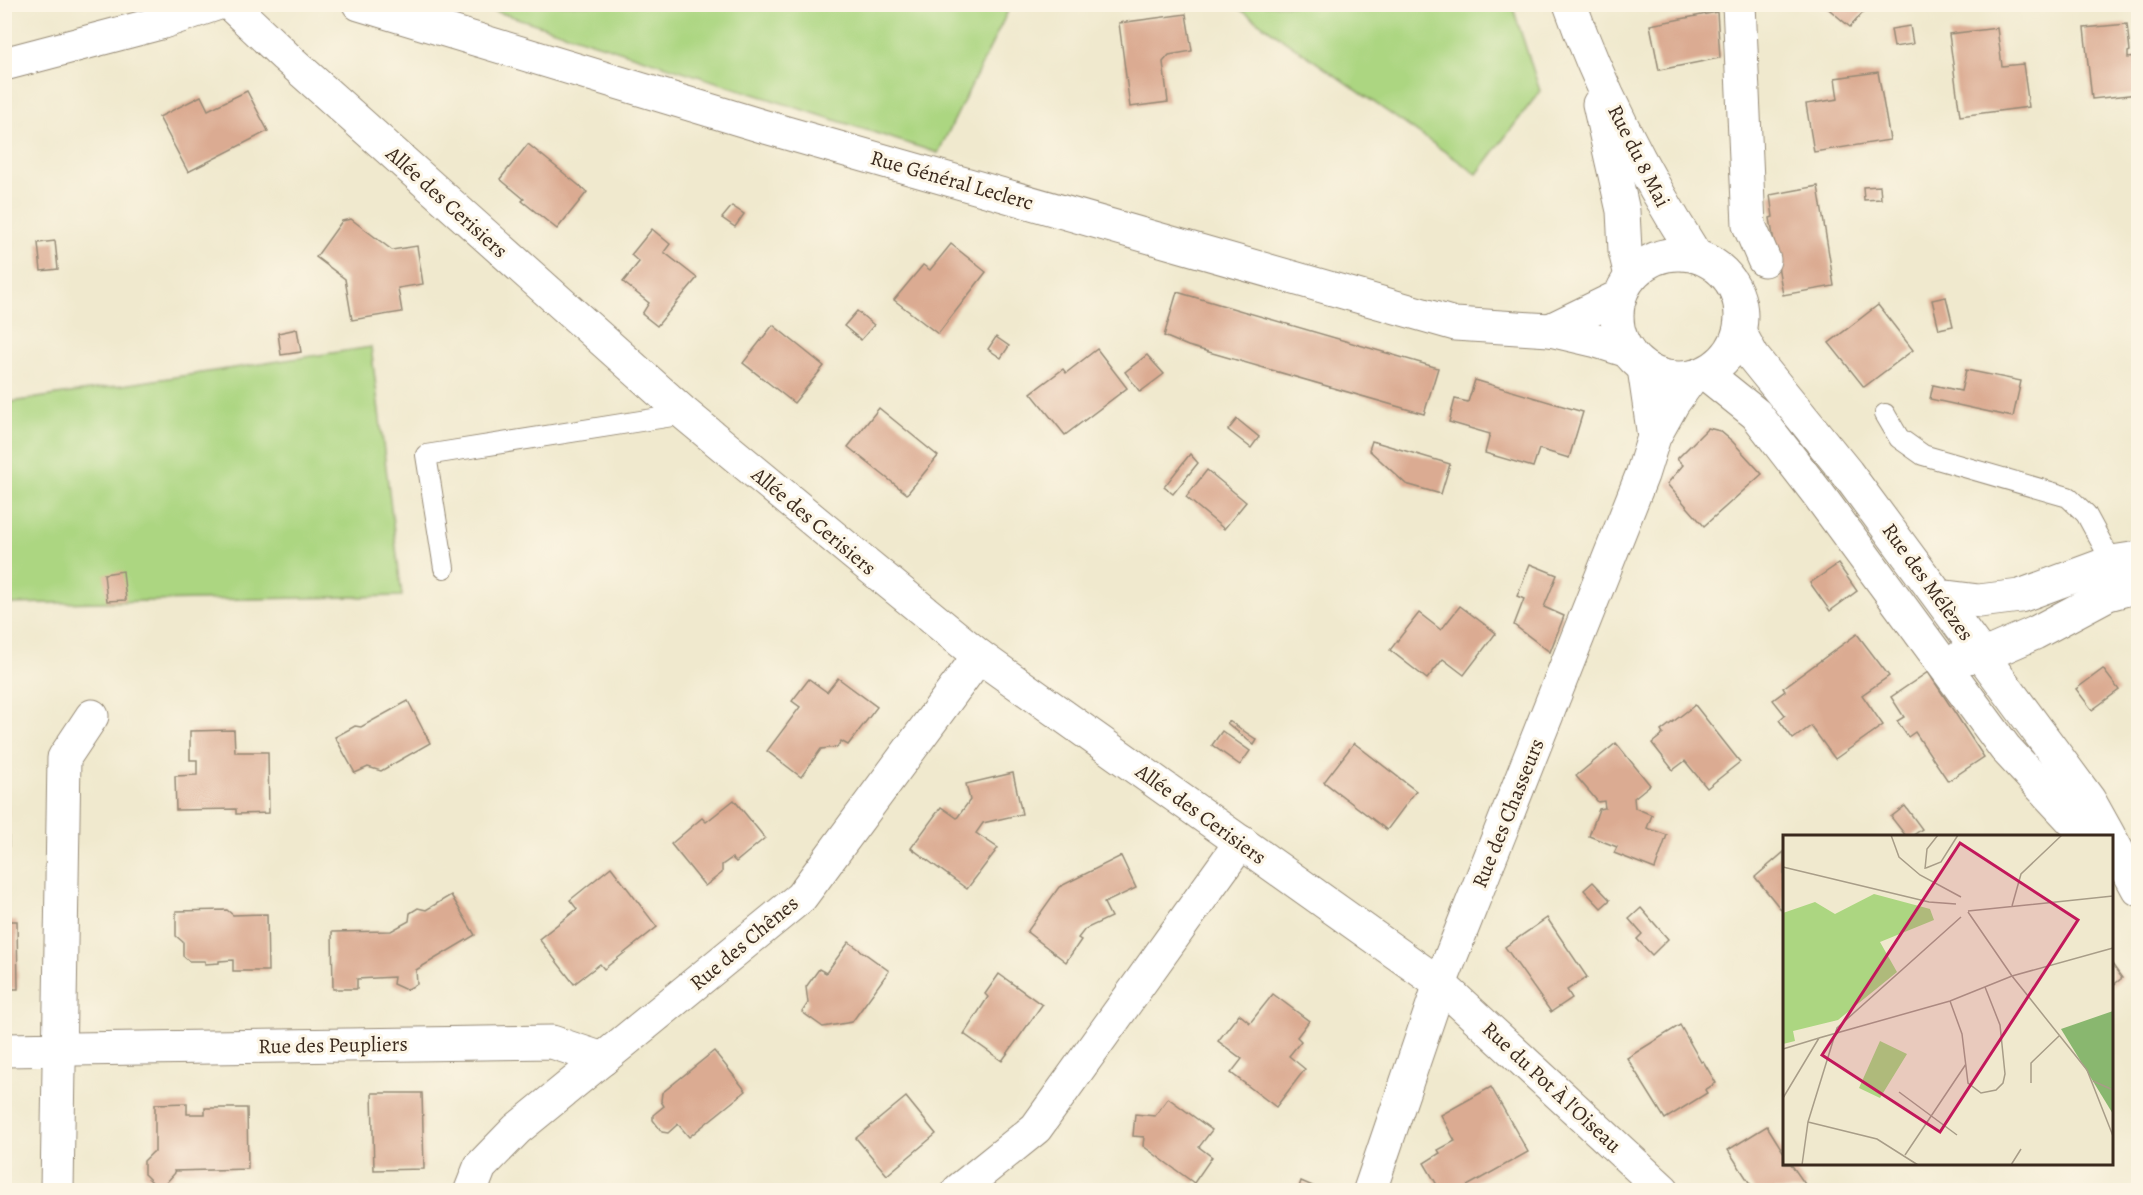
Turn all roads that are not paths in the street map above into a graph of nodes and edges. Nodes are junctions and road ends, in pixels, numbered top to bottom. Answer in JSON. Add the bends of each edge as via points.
{"nodes":[{"id":1,"x":216,"y":4,"type":"edge"},
{"id":2,"x":230,"y":4,"type":"edge"},
{"id":3,"x":359,"y":4,"type":"edge"},
{"id":4,"x":1570,"y":4,"type":"edge"},
{"id":5,"x":1739,"y":4,"type":"edge"},
{"id":6,"x":1587,"y":53,"type":"junction"},
{"id":7,"x":4,"y":64,"type":"edge"},
{"id":8,"x":1696,"y":256,"type":"junction"},
{"id":9,"x":1764,"y":260,"type":"dead end"},
{"id":10,"x":1625,"y":286,"type":"junction"},
{"id":11,"x":1550,"y":330,"type":"junction"},
{"id":12,"x":1740,"y":333,"type":"junction"},
{"id":13,"x":1636,"y":359,"type":"junction"},
{"id":14,"x":1698,"y":375,"type":"junction"},
{"id":15,"x":685,"y":414,"type":"junction"},
{"id":16,"x":1886,"y":414,"type":"dead end"},
{"id":17,"x":1654,"y":437,"type":"junction"},
{"id":18,"x":2126,"y":560,"type":"edge"},
{"id":19,"x":444,"y":568,"type":"dead end"},
{"id":20,"x":2139,"y":586,"type":"edge"},
{"id":21,"x":1939,"y":596,"type":"junction"},
{"id":22,"x":979,"y":656,"type":"junction"},
{"id":23,"x":1982,"y":656,"type":"junction"},
{"id":24,"x":1937,"y":657,"type":"junction"},
{"id":25,"x":92,"y":716,"type":"dead end"},
{"id":26,"x":2085,"y":835,"type":"edge"},
{"id":27,"x":2108,"y":835,"type":"edge"},
{"id":28,"x":1242,"y":842,"type":"junction"},
{"id":29,"x":2113,"y":843,"type":"edge"},
{"id":30,"x":2113,"y":862,"type":"edge"},
{"id":31,"x":1440,"y":984,"type":"junction"},
{"id":32,"x":4,"y":1050,"type":"edge"},
{"id":33,"x":61,"y":1050,"type":"junction"},
{"id":34,"x":603,"y":1059,"type":"junction"},
{"id":35,"x":57,"y":1191,"type":"edge"},
{"id":36,"x":471,"y":1191,"type":"edge"},
{"id":37,"x":959,"y":1191,"type":"edge"},
{"id":38,"x":1370,"y":1191,"type":"edge"},
{"id":39,"x":1663,"y":1191,"type":"edge"}],
"edges":[{"from":1,"to":7,"type":"street","via":[[160,23]]},
{"from":2,"to":15,"type":"street","name":"Allée des Cerisiers"},
{"from":3,"to":11,"type":"street","name":"Rue Général Leclerc","via":[[762,126],[1455,324]]},
{"from":4,"to":6,"type":"street","name":"Rue du 8 Mai"},
{"from":5,"to":9,"type":"street","via":[[1749,225]]},
{"from":6,"to":8,"type":"street","name":"Rue du 8 Mai","via":[[1660,199]]},
{"from":6,"to":10,"type":"street","name":"Rue du 8 Mai","via":[[1623,211]]},
{"from":8,"to":10,"type":"street","via":[[1667,254],[1641,266]]},
{"from":8,"to":12,"type":"street","via":[[1714,264],[1738,294]]},
{"from":10,"to":11,"type":"street","name":"Rue Général Leclerc"},
{"from":10,"to":13,"type":"street","via":[[1617,315],[1619,334]]},
{"from":11,"to":13,"type":"street","name":"Rue Général Leclerc","via":[[1598,341]]},
{"from":12,"to":14,"type":"street","via":[[1717,366]]},
{"from":12,"to":21,"type":"street","name":"Rue des Mélèzes","via":[[1754,357]]},
{"from":13,"to":14,"type":"street","via":[[1666,377]]},
{"from":13,"to":17,"type":"street","name":"Rue des Chasseurs"},
{"from":14,"to":17,"type":"street","name":"Rue des Chasseurs","via":[[1673,403]]},
{"from":14,"to":24,"type":"street","name":"Rue des Mélèzes","via":[[1756,414]]},
{"from":15,"to":19,"type":"lane","via":[[426,455]]},
{"from":15,"to":22,"type":"street","name":"Allée des Cerisiers"},
{"from":16,"to":18,"type":"lane","via":[[1899,438],[1923,455],[2068,497]]},
{"from":17,"to":31,"type":"street","name":"Rue des Chasseurs"},
{"from":18,"to":21,"type":"street","via":[[2020,596],[1979,601]]},
{"from":20,"to":23,"type":"street","via":[[2108,594]]},
{"from":21,"to":23,"type":"street","name":"Rue des Mélèzes"},
{"from":22,"to":28,"type":"street","name":"Allée des Cerisiers"},
{"from":22,"to":34,"type":"street","name":"Rue des Chênes","via":[[801,897]]},
{"from":23,"to":24,"type":"street"},
{"from":23,"to":27,"type":"street","name":"Rue des Mélèzes","via":[[2089,800]]},
{"from":24,"to":26,"type":"street","name":"Rue des Mélèzes","via":[[2005,748]]},
{"from":25,"to":33,"type":"street","via":[[64,758]]},
{"from":28,"to":31,"type":"street","name":"Allée des Cerisiers"},
{"from":28,"to":37,"type":"street","via":[[1036,1128]]},
{"from":29,"to":30,"type":"street","via":[[2139,889]]},
{"from":31,"to":38,"type":"street","name":"Rue des Chasseurs"},
{"from":31,"to":39,"type":"street","name":"Rue du Pot À l'Oiseau"},
{"from":32,"to":33,"type":"street","name":"Rue des Peupliers"},
{"from":33,"to":34,"type":"street","name":"Rue des Peupliers","via":[[552,1041]]},
{"from":33,"to":35,"type":"street"},
{"from":34,"to":36,"type":"street","name":"Rue des Chênes","via":[[517,1128],[480,1167]]}]}
